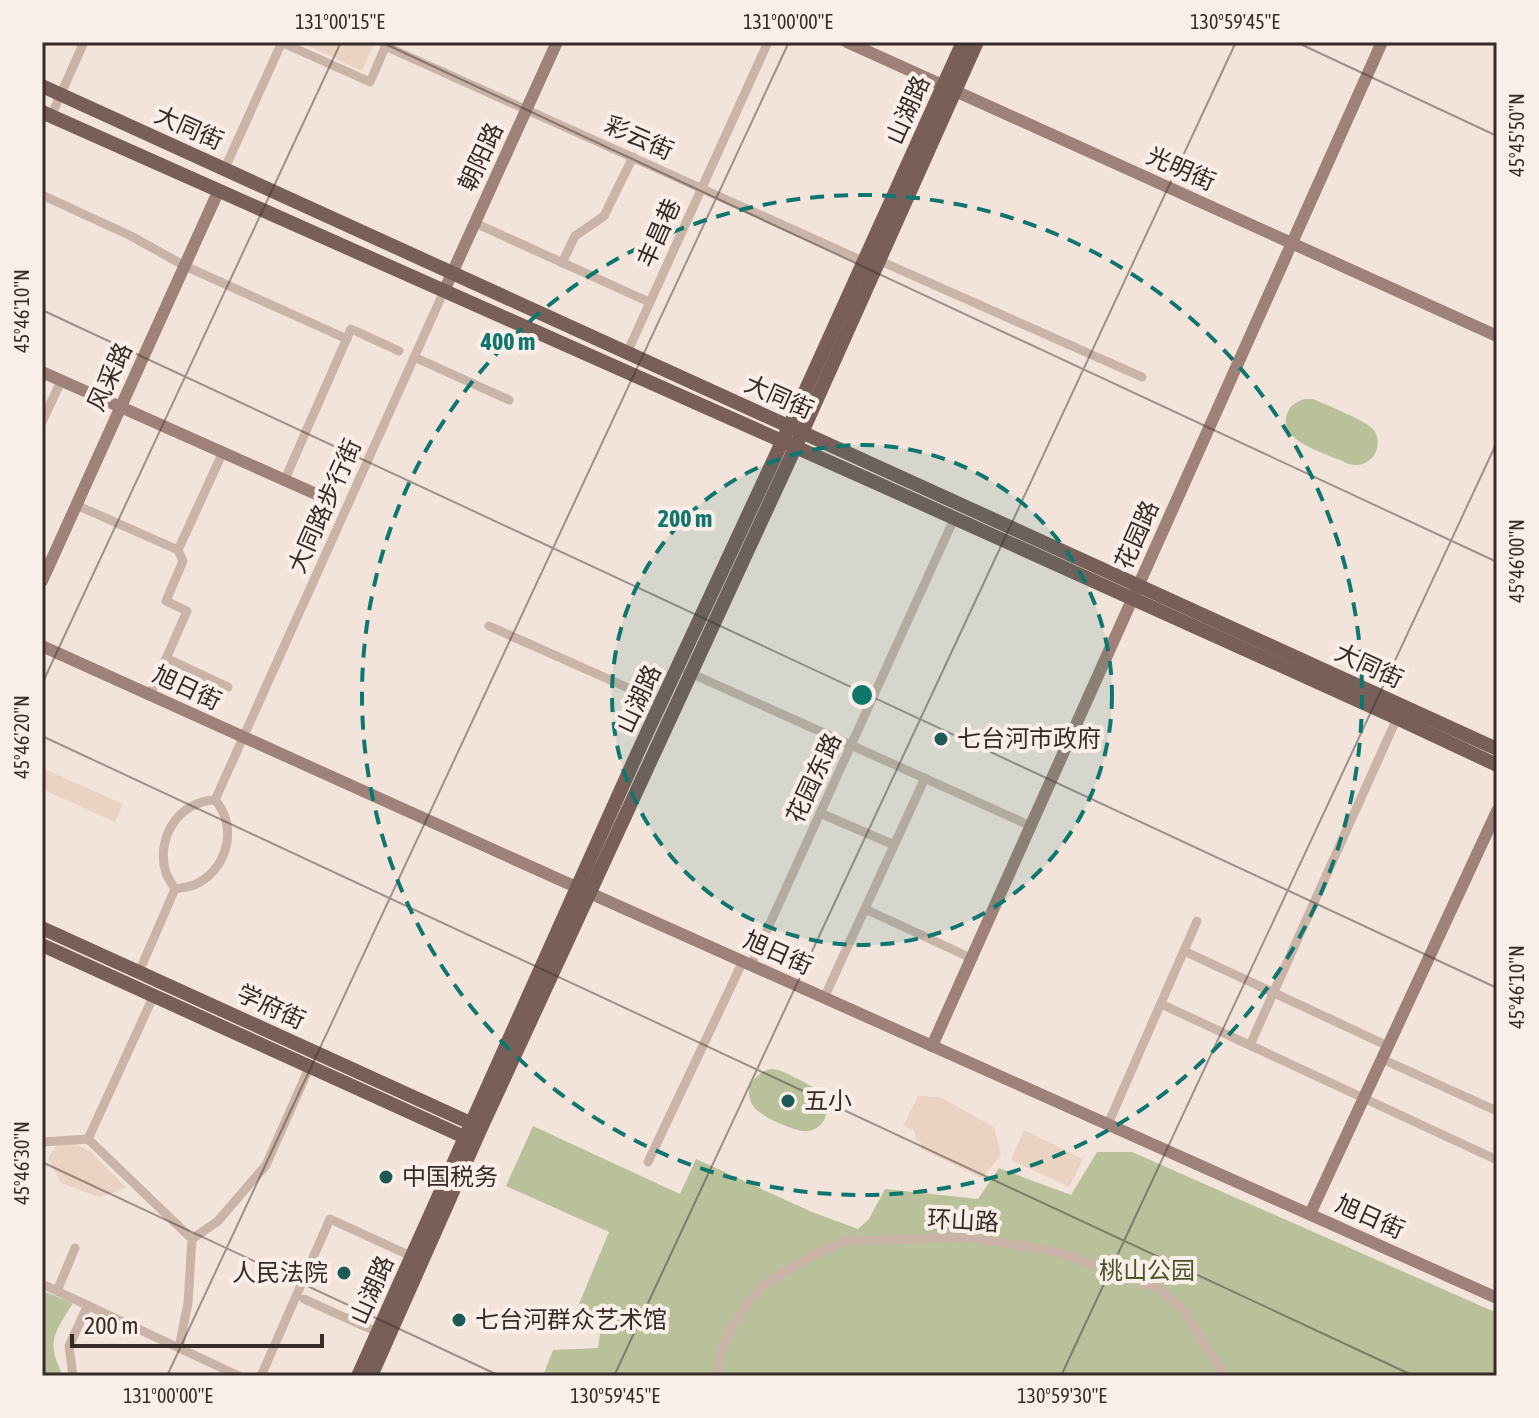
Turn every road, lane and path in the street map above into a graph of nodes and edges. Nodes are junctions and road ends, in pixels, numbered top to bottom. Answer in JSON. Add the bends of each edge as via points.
{"nodes":[{"id":1,"x":84,"y":42,"type":"edge"},
{"id":2,"x":281,"y":42,"type":"edge"},
{"id":3,"x":557,"y":42,"type":"edge"},
{"id":4,"x":768,"y":42,"type":"edge"},
{"id":5,"x":847,"y":42,"type":"edge"},
{"id":6,"x":963,"y":42,"type":"edge"},
{"id":7,"x":977,"y":42,"type":"edge"},
{"id":8,"x":1382,"y":42,"type":"edge"},
{"id":9,"x":386,"y":44,"type":"edge"},
{"id":10,"x":42,"y":86,"type":"edge"},
{"id":11,"x":948,"y":89,"type":"junction"},
{"id":12,"x":60,"y":94,"type":"junction"},
{"id":13,"x":526,"y":110,"type":"junction"},
{"id":14,"x":46,"y":114,"type":"edge"},
{"id":15,"x":633,"y":157,"type":"junction"},
{"id":16,"x":225,"y":168,"type":"junction"},
{"id":17,"x":701,"y":188,"type":"junction"},
{"id":18,"x":218,"y":192,"type":"junction"},
{"id":19,"x":42,"y":195,"type":"edge"},
{"id":20,"x":475,"y":223,"type":"junction"},
{"id":21,"x":1292,"y":243,"type":"junction"},
{"id":22,"x":872,"y":262,"type":"junction"},
{"id":23,"x":562,"y":263,"type":"junction"},
{"id":24,"x":185,"y":266,"type":"junction"},
{"id":25,"x":452,"y":272,"type":"junction"},
{"id":26,"x":444,"y":291,"type":"junction"},
{"id":27,"x":649,"y":302,"type":"junction"},
{"id":28,"x":1497,"y":336,"type":"edge"},
{"id":29,"x":347,"y":339,"type":"junction"},
{"id":30,"x":399,"y":351,"type":"dead end"},
{"id":31,"x":627,"y":353,"type":"junction"},
{"id":32,"x":414,"y":357,"type":"junction"},
{"id":33,"x":42,"y":372,"type":"edge"},
{"id":34,"x":1142,"y":377,"type":"dead end"},
{"id":35,"x":61,"y":381,"type":"junction"},
{"id":36,"x":509,"y":400,"type":"dead end"},
{"id":37,"x":121,"y":407,"type":"junction"},
{"id":38,"x":42,"y":422,"type":"edge"},
{"id":39,"x":796,"y":429,"type":"junction"},
{"id":40,"x":788,"y":445,"type":"junction"},
{"id":41,"x":223,"y":452,"type":"junction"},
{"id":42,"x":285,"y":479,"type":"junction"},
{"id":43,"x":325,"y":498,"type":"dead end"},
{"id":44,"x":76,"y":505,"type":"junction"},
{"id":45,"x":954,"y":519,"type":"junction"},
{"id":46,"x":178,"y":550,"type":"junction"},
{"id":47,"x":42,"y":581,"type":"edge"},
{"id":48,"x":1140,"y":585,"type":"junction"},
{"id":49,"x":1133,"y":600,"type":"junction"},
{"id":50,"x":489,"y":626,"type":"dead end"},
{"id":51,"x":42,"y":646,"type":"edge"},
{"id":52,"x":166,"y":658,"type":"junction"},
{"id":53,"x":685,"y":670,"type":"junction"},
{"id":54,"x":228,"y":687,"type":"dead end"},
{"id":55,"x":150,"y":695,"type":"junction"},
{"id":56,"x":662,"y":703,"type":"junction"},
{"id":57,"x":1397,"y":718,"type":"junction"},
{"id":58,"x":243,"y":738,"type":"junction"},
{"id":59,"x":851,"y":745,"type":"junction"},
{"id":60,"x":1497,"y":749,"type":"edge"},
{"id":61,"x":1497,"y":765,"type":"edge"},
{"id":62,"x":925,"y":778,"type":"junction"},
{"id":63,"x":215,"y":800,"type":"junction"},
{"id":64,"x":1497,"y":811,"type":"edge"},
{"id":65,"x":820,"y":813,"type":"junction"},
{"id":66,"x":1031,"y":826,"type":"junction"},
{"id":67,"x":894,"y":845,"type":"junction"},
{"id":68,"x":175,"y":889,"type":"junction"},
{"id":69,"x":583,"y":890,"type":"junction"},
{"id":70,"x":865,"y":909,"type":"junction"},
{"id":71,"x":1197,"y":921,"type":"dead end"},
{"id":72,"x":42,"y":928,"type":"edge"},
{"id":73,"x":42,"y":945,"type":"edge"},
{"id":74,"x":1184,"y":951,"type":"junction"},
{"id":75,"x":971,"y":958,"type":"junction"},
{"id":76,"x":747,"y":963,"type":"junction"},
{"id":77,"x":139,"y":972,"type":"junction"},
{"id":78,"x":1273,"y":993,"type":"junction"},
{"id":79,"x":154,"y":995,"type":"junction"},
{"id":80,"x":824,"y":998,"type":"junction"},
{"id":81,"x":1161,"y":1004,"type":"junction"},
{"id":82,"x":206,"y":1010,"type":"junction"},
{"id":83,"x":1250,"y":1045,"type":"junction"},
{"id":84,"x":932,"y":1046,"type":"junction"},
{"id":85,"x":1388,"y":1046,"type":"junction"},
{"id":86,"x":1382,"y":1059,"type":"junction"},
{"id":87,"x":310,"y":1066,"type":"junction"},
{"id":88,"x":1363,"y":1099,"type":"junction"},
{"id":89,"x":1497,"y":1111,"type":"edge"},
{"id":90,"x":1108,"y":1124,"type":"junction"},
{"id":91,"x":473,"y":1133,"type":"junction"},
{"id":92,"x":88,"y":1139,"type":"junction"},
{"id":93,"x":42,"y":1142,"type":"edge"},
{"id":94,"x":1497,"y":1160,"type":"edge"},
{"id":95,"x":648,"y":1162,"type":"dead end"},
{"id":96,"x":1310,"y":1214,"type":"junction"},
{"id":97,"x":192,"y":1239,"type":"junction"},
{"id":98,"x":75,"y":1248,"type":"dead end"},
{"id":99,"x":411,"y":1256,"type":"junction"},
{"id":100,"x":42,"y":1284,"type":"edge"},
{"id":101,"x":57,"y":1291,"type":"junction"},
{"id":102,"x":1497,"y":1298,"type":"edge"},
{"id":103,"x":304,"y":1299,"type":"dead end"},
{"id":104,"x":88,"y":1305,"type":"junction"},
{"id":105,"x":377,"y":1332,"type":"junction"},
{"id":106,"x":179,"y":1348,"type":"junction"},
{"id":107,"x":225,"y":1373,"type":"edge"},
{"id":108,"x":73,"y":1376,"type":"edge"},
{"id":109,"x":239,"y":1376,"type":"edge"},
{"id":110,"x":261,"y":1376,"type":"edge"},
{"id":111,"x":358,"y":1376,"type":"edge"},
{"id":112,"x":371,"y":1376,"type":"edge"},
{"id":113,"x":717,"y":1376,"type":"edge"},
{"id":114,"x":1224,"y":1376,"type":"edge"}],
"edges":[{"from":1,"to":12,"type":"street"},
{"from":2,"to":9,"type":"street","via":[[370,82]]},
{"from":2,"to":16,"type":"street"},
{"from":3,"to":13,"type":"main road","name":"朝阳路"},
{"from":4,"to":17,"type":"street","name":"丰昌巷"},
{"from":5,"to":11,"type":"main road","name":"光明街"},
{"from":6,"to":11,"type":"main road","name":"山湖路"},
{"from":7,"to":11,"type":"main road","name":"山湖路"},
{"from":8,"to":21,"type":"main road","name":"花园路"},
{"from":9,"to":13,"type":"street","name":"彩云街"},
{"from":10,"to":12,"type":"main road","name":"大同街"},
{"from":11,"to":21,"type":"main road","name":"光明街"},
{"from":11,"to":22,"type":"main road","name":"山湖路"},
{"from":12,"to":14,"type":"street"},
{"from":12,"to":16,"type":"main road","name":"大同街"},
{"from":13,"to":15,"type":"street","name":"彩云街"},
{"from":13,"to":20,"type":"main road","name":"朝阳路"},
{"from":14,"to":18,"type":"main road","name":"大同街"},
{"from":15,"to":17,"type":"street","name":"彩云街"},
{"from":15,"to":23,"type":"street","via":[[604,216],[575,236]]},
{"from":16,"to":25,"type":"main road","name":"大同街"},
{"from":17,"to":22,"type":"street","name":"彩云街"},
{"from":17,"to":27,"type":"street","name":"丰昌巷"},
{"from":18,"to":24,"type":"main road","name":"风采路"},
{"from":18,"to":26,"type":"main road","name":"大同街"},
{"from":19,"to":24,"type":"street"},
{"from":20,"to":23,"type":"street"},
{"from":20,"to":25,"type":"main road","name":"朝阳路"},
{"from":21,"to":28,"type":"main road","name":"光明街"},
{"from":21,"to":48,"type":"main road","name":"花园路"},
{"from":22,"to":34,"type":"street","name":"彩云街"},
{"from":22,"to":39,"type":"main road","name":"山湖路"},
{"from":23,"to":27,"type":"street"},
{"from":24,"to":29,"type":"street"},
{"from":24,"to":37,"type":"main road","name":"风采路"},
{"from":25,"to":26,"type":"main road","name":"朝阳路"},
{"from":25,"to":31,"type":"main road","name":"大同街"},
{"from":26,"to":32,"type":"street","name":"大同路步行街"},
{"from":26,"to":40,"type":"main road","name":"大同街"},
{"from":27,"to":31,"type":"street","name":"丰昌巷"},
{"from":29,"to":30,"type":"street","via":[[351,329]]},
{"from":29,"to":42,"type":"street"},
{"from":31,"to":39,"type":"main road","name":"大同街"},
{"from":32,"to":36,"type":"street"},
{"from":32,"to":58,"type":"street","name":"大同路步行街"},
{"from":33,"to":35,"type":"main road"},
{"from":35,"to":37,"type":"main road"},
{"from":35,"to":38,"type":"street"},
{"from":37,"to":41,"type":"main road"},
{"from":37,"to":44,"type":"main road","name":"风采路"},
{"from":39,"to":40,"type":"main road","name":"山湖路"},
{"from":39,"to":48,"type":"main road","name":"大同街"},
{"from":40,"to":45,"type":"main road","name":"大同街"},
{"from":40,"to":53,"type":"main road","name":"山湖路"},
{"from":41,"to":42,"type":"main road"},
{"from":41,"to":46,"type":"street"},
{"from":42,"to":43,"type":"main road"},
{"from":44,"to":46,"type":"street"},
{"from":44,"to":47,"type":"main road","name":"风采路"},
{"from":45,"to":49,"type":"main road","name":"大同街"},
{"from":45,"to":59,"type":"street","name":"花园东路"},
{"from":46,"to":52,"type":"street","via":[[183,561],[166,601],[187,611]]},
{"from":48,"to":49,"type":"main road","name":"花园路"},
{"from":48,"to":60,"type":"main road","name":"大同街"},
{"from":49,"to":57,"type":"main road","name":"大同街"},
{"from":49,"to":66,"type":"main road","name":"花园路"},
{"from":50,"to":56,"type":"street"},
{"from":51,"to":55,"type":"main road","name":"旭日街"},
{"from":52,"to":54,"type":"street"},
{"from":52,"to":55,"type":"street"},
{"from":53,"to":56,"type":"main road","name":"山湖路"},
{"from":53,"to":59,"type":"street"},
{"from":53,"to":69,"type":"main road","name":"山湖路"},
{"from":55,"to":58,"type":"main road","name":"旭日街"},
{"from":56,"to":69,"type":"main road","name":"山湖路"},
{"from":57,"to":61,"type":"main road","name":"大同街"},
{"from":57,"to":78,"type":"street"},
{"from":58,"to":63,"type":"street","name":"大同路步行街"},
{"from":58,"to":69,"type":"main road","name":"旭日街"},
{"from":59,"to":62,"type":"street"},
{"from":59,"to":65,"type":"street","name":"花园东路"},
{"from":62,"to":66,"type":"street"},
{"from":62,"to":67,"type":"street"},
{"from":63,"to":68,"type":"street","via":[[192,806],[167,833],[164,861]]},
{"from":63,"to":68,"type":"street","via":[[228,836],[223,858],[204,879]]},
{"from":64,"to":85,"type":"main road"},
{"from":65,"to":67,"type":"street"},
{"from":65,"to":76,"type":"street","name":"花园东路"},
{"from":66,"to":75,"type":"main road","name":"花园路"},
{"from":67,"to":70,"type":"street"},
{"from":68,"to":77,"type":"street"},
{"from":69,"to":76,"type":"main road","name":"旭日街"},
{"from":69,"to":91,"type":"main road","name":"山湖路"},
{"from":70,"to":75,"type":"street"},
{"from":70,"to":80,"type":"street"},
{"from":71,"to":74,"type":"street"},
{"from":72,"to":77,"type":"main road","name":"学府街"},
{"from":73,"to":79,"type":"main road","name":"学府街"},
{"from":74,"to":78,"type":"street"},
{"from":74,"to":81,"type":"street"},
{"from":75,"to":84,"type":"main road","name":"花园路"},
{"from":76,"to":80,"type":"main road","name":"旭日街"},
{"from":76,"to":95,"type":"street","name":"花园东路"},
{"from":77,"to":82,"type":"main road","name":"学府街"},
{"from":78,"to":83,"type":"street"},
{"from":78,"to":85,"type":"street"},
{"from":79,"to":82,"type":"main road","name":"学府街"},
{"from":79,"to":92,"type":"street"},
{"from":80,"to":84,"type":"main road","name":"旭日街"},
{"from":81,"to":83,"type":"street"},
{"from":81,"to":90,"type":"street"},
{"from":82,"to":87,"type":"main road","name":"学府街"},
{"from":82,"to":91,"type":"main road","name":"学府街"},
{"from":83,"to":88,"type":"street"},
{"from":84,"to":90,"type":"main road","name":"旭日街"},
{"from":85,"to":86,"type":"main road"},
{"from":86,"to":88,"type":"main road"},
{"from":86,"to":89,"type":"street"},
{"from":87,"to":91,"type":"main road","name":"学府街"},
{"from":87,"to":97,"type":"street","via":[[266,1165],[218,1221]]},
{"from":88,"to":94,"type":"street"},
{"from":88,"to":96,"type":"main road"},
{"from":90,"to":96,"type":"main road","name":"旭日街"},
{"from":91,"to":99,"type":"main road","name":"山湖路"},
{"from":91,"to":112,"type":"main road","name":"山湖路"},
{"from":92,"to":93,"type":"street"},
{"from":92,"to":97,"type":"street"},
{"from":96,"to":102,"type":"main road","name":"旭日街"},
{"from":97,"to":106,"type":"street"},
{"from":98,"to":101,"type":"street"},
{"from":99,"to":105,"type":"main road","name":"山湖路"},
{"from":99,"to":110,"type":"street","via":[[330,1219]]},
{"from":100,"to":101,"type":"street"},
{"from":101,"to":104,"type":"street"},
{"from":103,"to":105,"type":"street"},
{"from":104,"to":106,"type":"street"},
{"from":104,"to":108,"type":"street","via":[[69,1346]]},
{"from":105,"to":111,"type":"main road","name":"山湖路"},
{"from":106,"to":107,"type":"street"},
{"from":107,"to":109,"type":"street"},
{"from":113,"to":114,"type":"street","name":"环山路","via":[[720,1354],[751,1299],[764,1284],[815,1254],[844,1241],[965,1237],[1054,1251],[1158,1288],[1185,1312]]}]}
